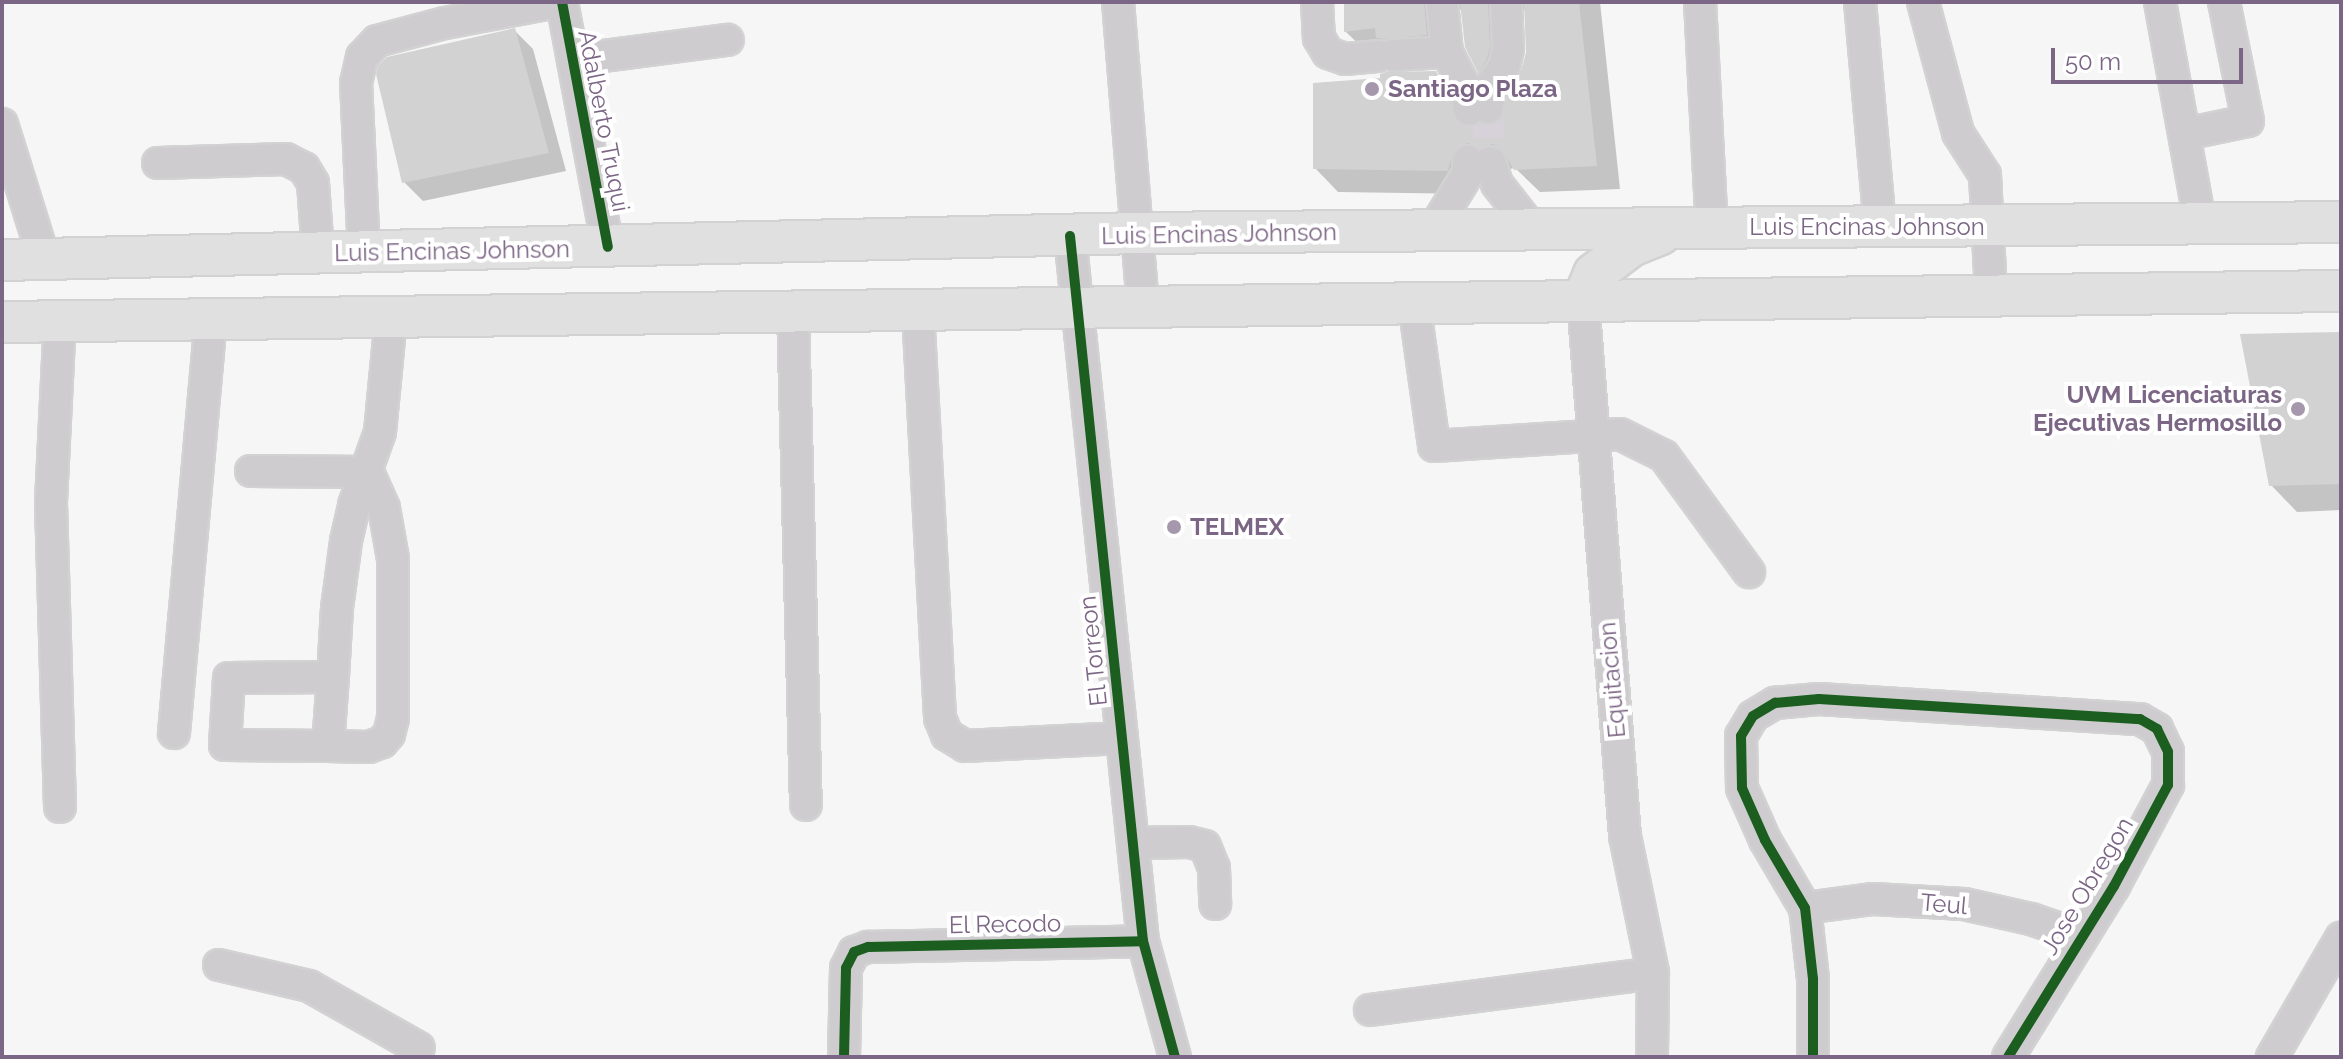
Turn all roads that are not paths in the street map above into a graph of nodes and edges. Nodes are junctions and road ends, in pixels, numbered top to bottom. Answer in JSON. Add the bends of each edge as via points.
{"nodes":[{"id":1,"x":559,"y":2,"type":"edge"},
{"id":2,"x":1118,"y":2,"type":"edge"},
{"id":3,"x":1317,"y":2,"type":"edge"},
{"id":4,"x":1442,"y":2,"type":"edge"},
{"id":5,"x":1506,"y":2,"type":"edge"},
{"id":6,"x":1700,"y":2,"type":"edge"},
{"id":7,"x":1860,"y":2,"type":"edge"},
{"id":8,"x":1923,"y":2,"type":"edge"},
{"id":9,"x":2160,"y":2,"type":"edge"},
{"id":10,"x":2224,"y":2,"type":"edge"},
{"id":11,"x":443,"y":13,"type":"edge"},
{"id":12,"x":728,"y":40,"type":"dead end"},
{"id":13,"x":1447,"y":52,"type":"junction"},
{"id":14,"x":573,"y":60,"type":"junction"},
{"id":15,"x":2,"y":124,"type":"edge"},
{"id":16,"x":2185,"y":134,"type":"junction"},
{"id":17,"x":158,"y":163,"type":"dead end"},
{"id":18,"x":8,"y":166,"type":"edge"},
{"id":19,"x":2341,"y":222,"type":"edge"},
{"id":20,"x":2200,"y":223,"type":"junction"},
{"id":21,"x":1880,"y":226,"type":"junction"},
{"id":22,"x":1990,"y":227,"type":"junction"},
{"id":23,"x":1712,"y":228,"type":"junction"},
{"id":24,"x":1672,"y":230,"type":"junction"},
{"id":25,"x":1534,"y":231,"type":"junction"},
{"id":26,"x":1432,"y":232,"type":"junction"},
{"id":27,"x":1140,"y":233,"type":"junction"},
{"id":28,"x":1070,"y":236,"type":"junction"},
{"id":29,"x":608,"y":247,"type":"junction"},
{"id":30,"x":364,"y":252,"type":"junction"},
{"id":31,"x":318,"y":253,"type":"junction"},
{"id":32,"x":44,"y":259,"type":"junction"},
{"id":33,"x":2,"y":260,"type":"edge"},
{"id":34,"x":2341,"y":291,"type":"edge"},
{"id":35,"x":1991,"y":295,"type":"junction"},
{"id":36,"x":1583,"y":300,"type":"junction"},
{"id":37,"x":1414,"y":303,"type":"junction"},
{"id":38,"x":1143,"y":308,"type":"junction"},
{"id":39,"x":1078,"y":310,"type":"junction"},
{"id":40,"x":918,"y":311,"type":"junction"},
{"id":41,"x":793,"y":313,"type":"junction"},
{"id":42,"x":391,"y":318,"type":"junction"},
{"id":43,"x":211,"y":320,"type":"junction"},
{"id":44,"x":60,"y":321,"type":"junction"},
{"id":45,"x":2,"y":322,"type":"edge"},
{"id":46,"x":1593,"y":435,"type":"junction"},
{"id":47,"x":251,"y":471,"type":"dead end"},
{"id":48,"x":368,"y":472,"type":"junction"},
{"id":49,"x":1749,"y":572,"type":"dead end"},
{"id":50,"x":333,"y":677,"type":"junction"},
{"id":51,"x":174,"y":733,"type":"dead end"},
{"id":52,"x":1122,"y":738,"type":"junction"},
{"id":53,"x":328,"y":746,"type":"junction"},
{"id":54,"x":806,"y":805,"type":"dead end"},
{"id":55,"x":60,"y":807,"type":"dead end"},
{"id":56,"x":1133,"y":843,"type":"junction"},
{"id":57,"x":1215,"y":904,"type":"dead end"},
{"id":58,"x":1805,"y":908,"type":"junction"},
{"id":59,"x":2080,"y":936,"type":"junction"},
{"id":60,"x":2341,"y":938,"type":"edge"},
{"id":61,"x":1143,"y":941,"type":"junction"},
{"id":62,"x":219,"y":965,"type":"dead end"},
{"id":63,"x":1653,"y":973,"type":"junction"},
{"id":64,"x":1370,"y":1010,"type":"dead end"},
{"id":65,"x":424,"y":1054,"type":"edge"},
{"id":66,"x":844,"y":1057,"type":"edge"},
{"id":67,"x":1175,"y":1057,"type":"edge"},
{"id":68,"x":1652,"y":1057,"type":"edge"},
{"id":69,"x":1813,"y":1057,"type":"edge"},
{"id":70,"x":2008,"y":1057,"type":"edge"},
{"id":71,"x":2272,"y":1057,"type":"edge"}],
"edges":[{"from":1,"to":11,"type":"street"},
{"from":1,"to":14,"type":"street","name":"Adalberto Truqui"},
{"from":2,"to":27,"type":"street"},
{"from":3,"to":13,"type":"street","via":[[1319,38],[1328,53],[1345,59]]},
{"from":4,"to":13,"type":"street"},
{"from":5,"to":13,"type":"street","via":[[1504,67],[1478,98]]},
{"from":6,"to":23,"type":"street"},
{"from":7,"to":21,"type":"street"},
{"from":8,"to":22,"type":"street","via":[[1958,133],[1985,175]]},
{"from":9,"to":16,"type":"street"},
{"from":10,"to":16,"type":"street","via":[[2248,121]]},
{"from":11,"to":30,"type":"street","via":[[377,41],[362,57],[356,83]]},
{"from":12,"to":14,"type":"street"},
{"from":14,"to":29,"type":"street","name":"Adalberto Truqui"},
{"from":15,"to":18,"type":"street"},
{"from":16,"to":20,"type":"street"},
{"from":17,"to":31,"type":"street","via":[[286,159],[304,168],[313,183]]},
{"from":18,"to":32,"type":"street"},
{"from":19,"to":20,"type":"main road","name":"Luis Encinas Johnson"},
{"from":20,"to":22,"type":"main road","name":"Luis Encinas Johnson"},
{"from":21,"to":22,"type":"main road","name":"Luis Encinas Johnson"},
{"from":21,"to":23,"type":"main road","name":"Luis Encinas Johnson"},
{"from":22,"to":35,"type":"street"},
{"from":23,"to":24,"type":"main road","name":"Luis Encinas Johnson"},
{"from":24,"to":25,"type":"main road","name":"Luis Encinas Johnson"},
{"from":24,"to":36,"type":"main road","via":[[1631,246],[1594,274]]},
{"from":25,"to":26,"type":"main road","name":"Luis Encinas Johnson"},
{"from":25,"to":26,"type":"street","via":[[1479,162]]},
{"from":26,"to":27,"type":"main road","name":"Luis Encinas Johnson"},
{"from":27,"to":28,"type":"main road","name":"Luis Encinas Johnson"},
{"from":27,"to":38,"type":"street"},
{"from":28,"to":29,"type":"main road","name":"Luis Encinas Johnson"},
{"from":28,"to":39,"type":"street","name":"El Torreon"},
{"from":29,"to":30,"type":"main road","name":"Luis Encinas Johnson"},
{"from":30,"to":31,"type":"main road","name":"Luis Encinas Johnson"},
{"from":31,"to":32,"type":"main road","name":"Luis Encinas Johnson"},
{"from":32,"to":33,"type":"main road","name":"Luis Encinas Johnson"},
{"from":34,"to":35,"type":"main road"},
{"from":35,"to":36,"type":"main road"},
{"from":36,"to":37,"type":"main road"},
{"from":36,"to":46,"type":"street","name":"Equitacion"},
{"from":37,"to":38,"type":"main road"},
{"from":37,"to":46,"type":"street","via":[[1434,446]]},
{"from":38,"to":39,"type":"main road"},
{"from":39,"to":40,"type":"main road"},
{"from":39,"to":52,"type":"street","name":"El Torreon"},
{"from":40,"to":41,"type":"main road"},
{"from":40,"to":52,"type":"street","via":[[940,718],[947,735],[965,746]]},
{"from":41,"to":42,"type":"main road"},
{"from":41,"to":54,"type":"street"},
{"from":42,"to":43,"type":"main road"},
{"from":42,"to":48,"type":"street","via":[[380,432]]},
{"from":43,"to":44,"type":"main road"},
{"from":43,"to":51,"type":"street"},
{"from":44,"to":45,"type":"main road"},
{"from":44,"to":55,"type":"street","via":[[51,502]]},
{"from":46,"to":49,"type":"street","via":[[1620,434],[1664,456]]},
{"from":46,"to":63,"type":"street","name":"Equitacion","via":[[1625,836]]},
{"from":47,"to":48,"type":"street"},
{"from":48,"to":50,"type":"street","via":[[346,541]]},
{"from":48,"to":53,"type":"street","via":[[384,508],[393,559],[393,718],[382,742],[369,747]]},
{"from":50,"to":53,"type":"street"},
{"from":50,"to":53,"type":"street","via":[[229,678],[225,745]]},
{"from":52,"to":56,"type":"street","name":"El Torreon"},
{"from":56,"to":57,"type":"street","via":[[1205,846],[1214,868]]},
{"from":56,"to":61,"type":"street","name":"El Torreon"},
{"from":58,"to":59,"type":"street","name":"Teul","via":[[1873,899],[1964,904]]},
{"from":58,"to":59,"type":"street","name":"Jose Obregon","via":[[1742,788],[1741,736],[1753,716],[1775,703],[1819,699],[2140,719],[2157,729],[2168,752],[2168,785],[2114,886]]},
{"from":58,"to":69,"type":"street","via":[[1813,979]]},
{"from":59,"to":70,"type":"street","name":"Jose Obregon"},
{"from":60,"to":71,"type":"street"},
{"from":61,"to":66,"type":"street","name":"El Recodo","via":[[868,947],[854,952],[846,968]]},
{"from":61,"to":67,"type":"street","name":"El Torreon"},
{"from":62,"to":65,"type":"street","via":[[309,986]]},
{"from":63,"to":64,"type":"street"},
{"from":63,"to":68,"type":"street","name":"Equitacion"}]}
